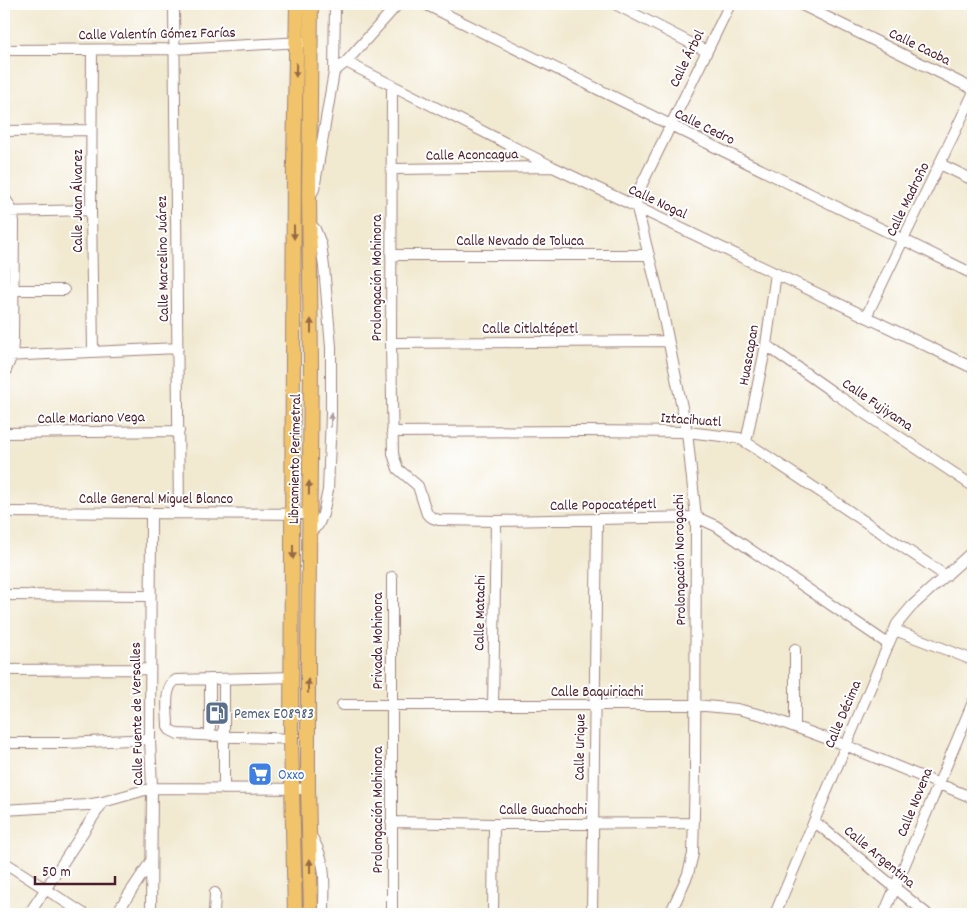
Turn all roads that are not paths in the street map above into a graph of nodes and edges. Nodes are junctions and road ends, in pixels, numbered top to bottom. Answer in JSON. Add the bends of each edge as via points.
{"nodes":[{"id":1,"x":174,"y":4,"type":"edge"},
{"id":2,"x":297,"y":4,"type":"edge"},
{"id":3,"x":312,"y":4,"type":"edge"},
{"id":4,"x":335,"y":4,"type":"edge"},
{"id":5,"x":398,"y":4,"type":"edge"},
{"id":6,"x":425,"y":4,"type":"edge"},
{"id":7,"x":615,"y":4,"type":"edge"},
{"id":8,"x":730,"y":4,"type":"edge"},
{"id":9,"x":800,"y":4,"type":"edge"},
{"id":10,"x":296,"y":42,"type":"junction"},
{"id":11,"x":311,"y":42,"type":"junction"},
{"id":12,"x":174,"y":49,"type":"junction"},
{"id":13,"x":4,"y":50,"type":"edge"},
{"id":14,"x":92,"y":50,"type":"junction"},
{"id":15,"x":706,"y":51,"type":"junction"},
{"id":16,"x":346,"y":62,"type":"junction"},
{"id":17,"x":334,"y":72,"type":"junction"},
{"id":18,"x":392,"y":86,"type":"junction"},
{"id":19,"x":973,"y":90,"type":"edge"},
{"id":20,"x":973,"y":94,"type":"edge"},
{"id":21,"x":670,"y":126,"type":"junction"},
{"id":22,"x":91,"y":130,"type":"junction"},
{"id":23,"x":4,"y":131,"type":"edge"},
{"id":24,"x":940,"y":164,"type":"junction"},
{"id":25,"x":553,"y":167,"type":"junction"},
{"id":26,"x":392,"y":169,"type":"junction"},
{"id":27,"x":973,"y":180,"type":"edge"},
{"id":28,"x":309,"y":194,"type":"junction"},
{"id":29,"x":4,"y":197,"type":"edge"},
{"id":30,"x":636,"y":208,"type":"junction"},
{"id":31,"x":91,"y":210,"type":"junction"},
{"id":32,"x":8,"y":212,"type":"edge"},
{"id":33,"x":310,"y":223,"type":"junction"},
{"id":34,"x":904,"y":240,"type":"junction"},
{"id":35,"x":391,"y":255,"type":"junction"},
{"id":36,"x":649,"y":255,"type":"junction"},
{"id":37,"x":776,"y":273,"type":"junction"},
{"id":38,"x":973,"y":274,"type":"edge"},
{"id":39,"x":9,"y":290,"type":"edge"},
{"id":40,"x":64,"y":290,"type":"dead end"},
{"id":41,"x":866,"y":317,"type":"junction"},
{"id":42,"x":668,"y":341,"type":"junction"},
{"id":43,"x":391,"y":343,"type":"junction"},
{"id":44,"x":766,"y":345,"type":"junction"},
{"id":45,"x":178,"y":348,"type":"junction"},
{"id":46,"x":93,"y":352,"type":"junction"},
{"id":47,"x":8,"y":355,"type":"edge"},
{"id":48,"x":973,"y":368,"type":"edge"},
{"id":49,"x":4,"y":375,"type":"edge"},
{"id":50,"x":179,"y":431,"type":"junction"},
{"id":51,"x":392,"y":432,"type":"junction"},
{"id":52,"x":687,"y":432,"type":"junction"},
{"id":53,"x":4,"y":433,"type":"edge"},
{"id":54,"x":746,"y":442,"type":"junction"},
{"id":55,"x":398,"y":469,"type":"joint"},
{"id":56,"x":973,"y":486,"type":"edge"},
{"id":57,"x":4,"y":512,"type":"edge"},
{"id":58,"x":151,"y":514,"type":"junction"},
{"id":59,"x":179,"y":514,"type":"junction"},
{"id":60,"x":293,"y":514,"type":"junction"},
{"id":61,"x":309,"y":514,"type":"junction"},
{"id":62,"x":696,"y":517,"type":"junction"},
{"id":63,"x":596,"y":520,"type":"junction"},
{"id":64,"x":496,"y":521,"type":"junction"},
{"id":65,"x":309,"y":532,"type":"junction"},
{"id":66,"x":973,"y":551,"type":"edge"},
{"id":67,"x":946,"y":576,"type":"junction"},
{"id":68,"x":392,"y":577,"type":"dead end"},
{"id":69,"x":4,"y":595,"type":"edge"},
{"id":70,"x":150,"y":596,"type":"junction"},
{"id":71,"x":895,"y":630,"type":"junction"},
{"id":72,"x":888,"y":644,"type":"junction"},
{"id":73,"x":795,"y":649,"type":"dead end"},
{"id":74,"x":973,"y":660,"type":"edge"},
{"id":75,"x":150,"y":669,"type":"junction"},
{"id":76,"x":4,"y":670,"type":"edge"},
{"id":77,"x":292,"y":677,"type":"junction"},
{"id":78,"x":210,"y":679,"type":"junction"},
{"id":79,"x":224,"y":679,"type":"junction"},
{"id":80,"x":973,"y":702,"type":"edge"},
{"id":81,"x":695,"y":705,"type":"junction"},
{"id":82,"x":342,"y":706,"type":"dead end"},
{"id":83,"x":391,"y":706,"type":"junction"},
{"id":84,"x":493,"y":706,"type":"junction"},
{"id":85,"x":595,"y":706,"type":"junction"},
{"id":86,"x":795,"y":726,"type":"junction"},
{"id":87,"x":210,"y":736,"type":"junction"},
{"id":88,"x":224,"y":736,"type":"junction"},
{"id":89,"x":150,"y":739,"type":"junction"},
{"id":90,"x":292,"y":739,"type":"junction"},
{"id":91,"x":4,"y":743,"type":"edge"},
{"id":92,"x":846,"y":746,"type":"junction"},
{"id":93,"x":938,"y":783,"type":"junction"},
{"id":94,"x":152,"y":788,"type":"junction"},
{"id":95,"x":224,"y":789,"type":"junction"},
{"id":96,"x":292,"y":789,"type":"junction"},
{"id":97,"x":308,"y":790,"type":"junction"},
{"id":98,"x":973,"y":798,"type":"edge"},
{"id":99,"x":103,"y":802,"type":"junction"},
{"id":100,"x":7,"y":810,"type":"edge"},
{"id":101,"x":4,"y":820,"type":"edge"},
{"id":102,"x":814,"y":820,"type":"junction"},
{"id":103,"x":391,"y":822,"type":"junction"},
{"id":104,"x":694,"y":823,"type":"junction"},
{"id":105,"x":494,"y":824,"type":"junction"},
{"id":106,"x":592,"y":824,"type":"junction"},
{"id":107,"x":152,"y":860,"type":"junction"},
{"id":108,"x":4,"y":862,"type":"edge"},
{"id":109,"x":895,"y":888,"type":"junction"},
{"id":110,"x":45,"y":890,"type":"junction"},
{"id":111,"x":215,"y":893,"type":"dead end"},
{"id":112,"x":318,"y":899,"type":"junction"},
{"id":113,"x":30,"y":914,"type":"edge"},
{"id":114,"x":84,"y":914,"type":"edge"},
{"id":115,"x":116,"y":914,"type":"edge"},
{"id":116,"x":151,"y":914,"type":"edge"},
{"id":117,"x":214,"y":914,"type":"edge"},
{"id":118,"x":295,"y":914,"type":"edge"},
{"id":119,"x":311,"y":914,"type":"edge"},
{"id":120,"x":324,"y":914,"type":"edge"},
{"id":121,"x":392,"y":914,"type":"edge"},
{"id":122,"x":493,"y":914,"type":"edge"},
{"id":123,"x":592,"y":914,"type":"edge"},
{"id":124,"x":670,"y":914,"type":"edge"},
{"id":125,"x":775,"y":914,"type":"edge"},
{"id":126,"x":884,"y":914,"type":"edge"},
{"id":127,"x":927,"y":914,"type":"edge"}],
"edges":[{"from":1,"to":12,"type":"street","name":"Calle Marcelino Juárez"},
{"from":2,"to":10,"type":"main road","name":"Libramiento Perimetral"},
{"from":3,"to":11,"type":"main road","name":"Libramiento Perimetral"},
{"from":4,"to":17,"type":"street"},
{"from":5,"to":16,"type":"street"},
{"from":6,"to":21,"type":"street","name":"Calle Cedro"},
{"from":7,"to":15,"type":"street"},
{"from":8,"to":15,"type":"street","name":"Calle Árbol"},
{"from":9,"to":19,"type":"street","name":"Calle Caoba"},
{"from":10,"to":11,"type":"street","name":"Calle Valentín Gómez Farías"},
{"from":10,"to":12,"type":"street","name":"Calle Valentín Gómez Farías"},
{"from":10,"to":60,"type":"main road","name":"Libramiento Perimetral","one_way":true},
{"from":11,"to":28,"type":"main road","name":"Libramiento Perimetral"},
{"from":12,"to":14,"type":"street","name":"Calle Valentín Gómez Farías"},
{"from":12,"to":45,"type":"street","name":"Calle Marcelino Juárez"},
{"from":13,"to":14,"type":"street","name":"Calle Valentín Gómez Farías"},
{"from":14,"to":22,"type":"street","name":"Calle Juan Álvarez"},
{"from":15,"to":21,"type":"street","name":"Calle Árbol"},
{"from":16,"to":17,"type":"street"},
{"from":16,"to":18,"type":"street","name":"Calle Nogal"},
{"from":17,"to":28,"type":"street","via":[[314,189]]},
{"from":18,"to":25,"type":"street","name":"Calle Nogal"},
{"from":18,"to":26,"type":"street","name":"Prolongación Mohinora"},
{"from":20,"to":24,"type":"street","name":"Calle Madroño"},
{"from":21,"to":30,"type":"street","name":"Calle Árbol","via":[[639,190]]},
{"from":21,"to":34,"type":"street","name":"Calle Cedro"},
{"from":22,"to":23,"type":"street"},
{"from":22,"to":31,"type":"street","name":"Calle Juan Álvarez"},
{"from":24,"to":27,"type":"street"},
{"from":24,"to":34,"type":"street","name":"Calle Madroño"},
{"from":25,"to":26,"type":"street","name":"Calle Aconcagua"},
{"from":25,"to":30,"type":"street","name":"Calle Nogal"},
{"from":26,"to":35,"type":"street","name":"Prolongación Mohinora"},
{"from":28,"to":33,"type":"main road","name":"Libramiento Perimetral"},
{"from":29,"to":32,"type":"street"},
{"from":30,"to":36,"type":"street","name":"Prolongación Norogachi"},
{"from":30,"to":37,"type":"street","name":"Calle Nogal"},
{"from":31,"to":32,"type":"street"},
{"from":31,"to":46,"type":"street","name":"Calle Juan Álvarez"},
{"from":32,"to":39,"type":"street","via":[[14,221]]},
{"from":61,"to":33,"type":"main road","name":"Libramiento Perimetral","one_way":true},
{"from":65,"to":33,"type":"street","one_way":true,"via":[[318,526],[323,514],[331,415],[331,347],[324,268],[321,244]]},
{"from":34,"to":38,"type":"street","name":"Calle Cedro"},
{"from":34,"to":41,"type":"street","name":"Calle Madroño"},
{"from":35,"to":36,"type":"street","name":"Calle Nevado de Toluca"},
{"from":35,"to":43,"type":"street","name":"Prolongación Mohinora"},
{"from":36,"to":42,"type":"street","name":"Prolongación Norogachi"},
{"from":37,"to":41,"type":"street","name":"Calle Nogal"},
{"from":37,"to":44,"type":"street","name":"Huascapan"},
{"from":39,"to":40,"type":"street"},
{"from":39,"to":47,"type":"street"},
{"from":41,"to":48,"type":"street","name":"Calle Nogal"},
{"from":42,"to":43,"type":"street","name":"Calle Citlaltépetl"},
{"from":42,"to":52,"type":"street","name":"Prolongación Norogachi"},
{"from":43,"to":51,"type":"street","name":"Prolongación Mohinora"},
{"from":44,"to":54,"type":"street","name":"Huascapan"},
{"from":44,"to":56,"type":"street","name":"Calle Fujiyama"},
{"from":45,"to":46,"type":"street"},
{"from":45,"to":50,"type":"street","name":"Calle Marcelino Juárez"},
{"from":46,"to":47,"type":"street"},
{"from":47,"to":49,"type":"street"},
{"from":50,"to":53,"type":"street","name":"Calle Mariano Vega"},
{"from":50,"to":59,"type":"street","name":"Calle Marcelino Juárez"},
{"from":51,"to":52,"type":"street","name":"Iztacihuatl"},
{"from":51,"to":55,"type":"street","name":"Prolongación Mohinora","via":[[394,461]]},
{"from":52,"to":54,"type":"street","name":"Iztacihuatl","via":[[739,438]]},
{"from":52,"to":62,"type":"street","name":"Prolongación Norogachi"},
{"from":54,"to":67,"type":"street","name":"Iztacihuatl"},
{"from":55,"to":64,"type":"street","name":"Calle Popocatépetl","via":[[418,486],[429,516],[439,520]]},
{"from":57,"to":58,"type":"street","name":"Calle General Miguel Blanco"},
{"from":58,"to":59,"type":"street","name":"Calle General Miguel Blanco"},
{"from":58,"to":70,"type":"street","name":"Calle Fuente de Versalles"},
{"from":59,"to":60,"type":"street","name":"Calle General Miguel Blanco"},
{"from":60,"to":61,"type":"street","name":"Calle General Miguel Blanco"},
{"from":60,"to":77,"type":"main road","name":"Libramiento Perimetral","one_way":true},
{"from":61,"to":65,"type":"main road","name":"Libramiento Perimetral"},
{"from":62,"to":63,"type":"street","name":"Calle Popocatépetl"},
{"from":62,"to":72,"type":"street","name":"Calle Popocatépetl","via":[[716,526]]},
{"from":62,"to":81,"type":"street","name":"Prolongación Norogachi"},
{"from":63,"to":64,"type":"street","name":"Calle Popocatépetl"},
{"from":63,"to":85,"type":"street","name":"Calle Urique"},
{"from":64,"to":84,"type":"street","name":"Calle Matachi"},
{"from":97,"to":65,"type":"main road","name":"Libramiento Perimetral","one_way":true},
{"from":66,"to":67,"type":"street","name":"Calle Décima"},
{"from":67,"to":71,"type":"street","name":"Calle Décima","via":[[903,615]]},
{"from":68,"to":83,"type":"street","name":"Privada Mohinora"},
{"from":69,"to":70,"type":"street"},
{"from":70,"to":75,"type":"street","name":"Calle Fuente de Versalles"},
{"from":71,"to":72,"type":"street","name":"Calle Décima"},
{"from":71,"to":74,"type":"street"},
{"from":72,"to":92,"type":"street","name":"Calle Décima"},
{"from":73,"to":86,"type":"street"},
{"from":75,"to":76,"type":"street"},
{"from":75,"to":89,"type":"street","name":"Calle Fuente de Versalles"},
{"from":77,"to":79,"type":"street"},
{"from":77,"to":90,"type":"main road","name":"Libramiento Perimetral"},
{"from":78,"to":79,"type":"street"},
{"from":78,"to":87,"type":"street"},
{"from":78,"to":87,"type":"street","via":[[176,680],[168,688],[170,730],[178,734]]},
{"from":79,"to":88,"type":"street"},
{"from":80,"to":93,"type":"street","name":"Calle Novena"},
{"from":81,"to":85,"type":"street","name":"Calle Baquiriachi"},
{"from":81,"to":86,"type":"street","name":"Calle Baquiriachi","via":[[737,709]]},
{"from":81,"to":104,"type":"street","name":"Prolongación Norogachi"},
{"from":82,"to":83,"type":"street","name":"Calle Baquiriachi"},
{"from":83,"to":84,"type":"street","name":"Calle Baquiriachi"},
{"from":83,"to":103,"type":"street","name":"Prolongación Mohinora"},
{"from":84,"to":85,"type":"street","name":"Calle Baquiriachi"},
{"from":85,"to":106,"type":"street","name":"Calle Urique"},
{"from":86,"to":92,"type":"street","name":"Calle Baquiriachi"},
{"from":87,"to":88,"type":"street"},
{"from":88,"to":90,"type":"street"},
{"from":88,"to":95,"type":"street"},
{"from":89,"to":91,"type":"street"},
{"from":89,"to":94,"type":"street","name":"Calle Fuente de Versalles"},
{"from":90,"to":96,"type":"main road","name":"Libramiento Perimetral"},
{"from":92,"to":93,"type":"street","name":"Calle Baquiriachi"},
{"from":92,"to":102,"type":"street","name":"Calle Décima"},
{"from":93,"to":98,"type":"street","name":"Calle Baquiriachi"},
{"from":93,"to":109,"type":"street","name":"Calle Novena"},
{"from":94,"to":95,"type":"street"},
{"from":94,"to":99,"type":"street"},
{"from":94,"to":107,"type":"street","name":"Calle Fuente de Versalles"},
{"from":95,"to":96,"type":"street"},
{"from":96,"to":97,"type":"street"},
{"from":96,"to":118,"type":"main road","name":"Libramiento Perimetral"},
{"from":112,"to":97,"type":"main road","name":"Libramiento Perimetral","one_way":true,"via":[[309,833]]},
{"from":99,"to":100,"type":"street"},
{"from":99,"to":110,"type":"street"},
{"from":100,"to":101,"type":"street"},
{"from":102,"to":109,"type":"street","name":"Calle Argentina"},
{"from":102,"to":125,"type":"street","name":"Calle Décima"},
{"from":103,"to":105,"type":"street","name":"Calle Guachochi"},
{"from":103,"to":121,"type":"street","name":"Prolongación Mohinora"},
{"from":104,"to":106,"type":"street","name":"Calle Guachochi"},
{"from":104,"to":124,"type":"street","name":"Prolongación Norogachi","via":[[691,864]]},
{"from":105,"to":106,"type":"street","name":"Calle Guachochi"},
{"from":105,"to":122,"type":"street"},
{"from":106,"to":123,"type":"street","name":"Calle Urique"},
{"from":107,"to":115,"type":"street"},
{"from":107,"to":116,"type":"street","name":"Calle Fuente de Versalles"},
{"from":108,"to":110,"type":"street"},
{"from":109,"to":126,"type":"street","name":"Calle Novena"},
{"from":109,"to":127,"type":"street","name":"Calle Argentina"},
{"from":110,"to":113,"type":"street"},
{"from":110,"to":114,"type":"street"},
{"from":111,"to":117,"type":"street"},
{"from":112,"to":119,"type":"main road","name":"Libramiento Perimetral"},
{"from":112,"to":120,"type":"street"}]}
